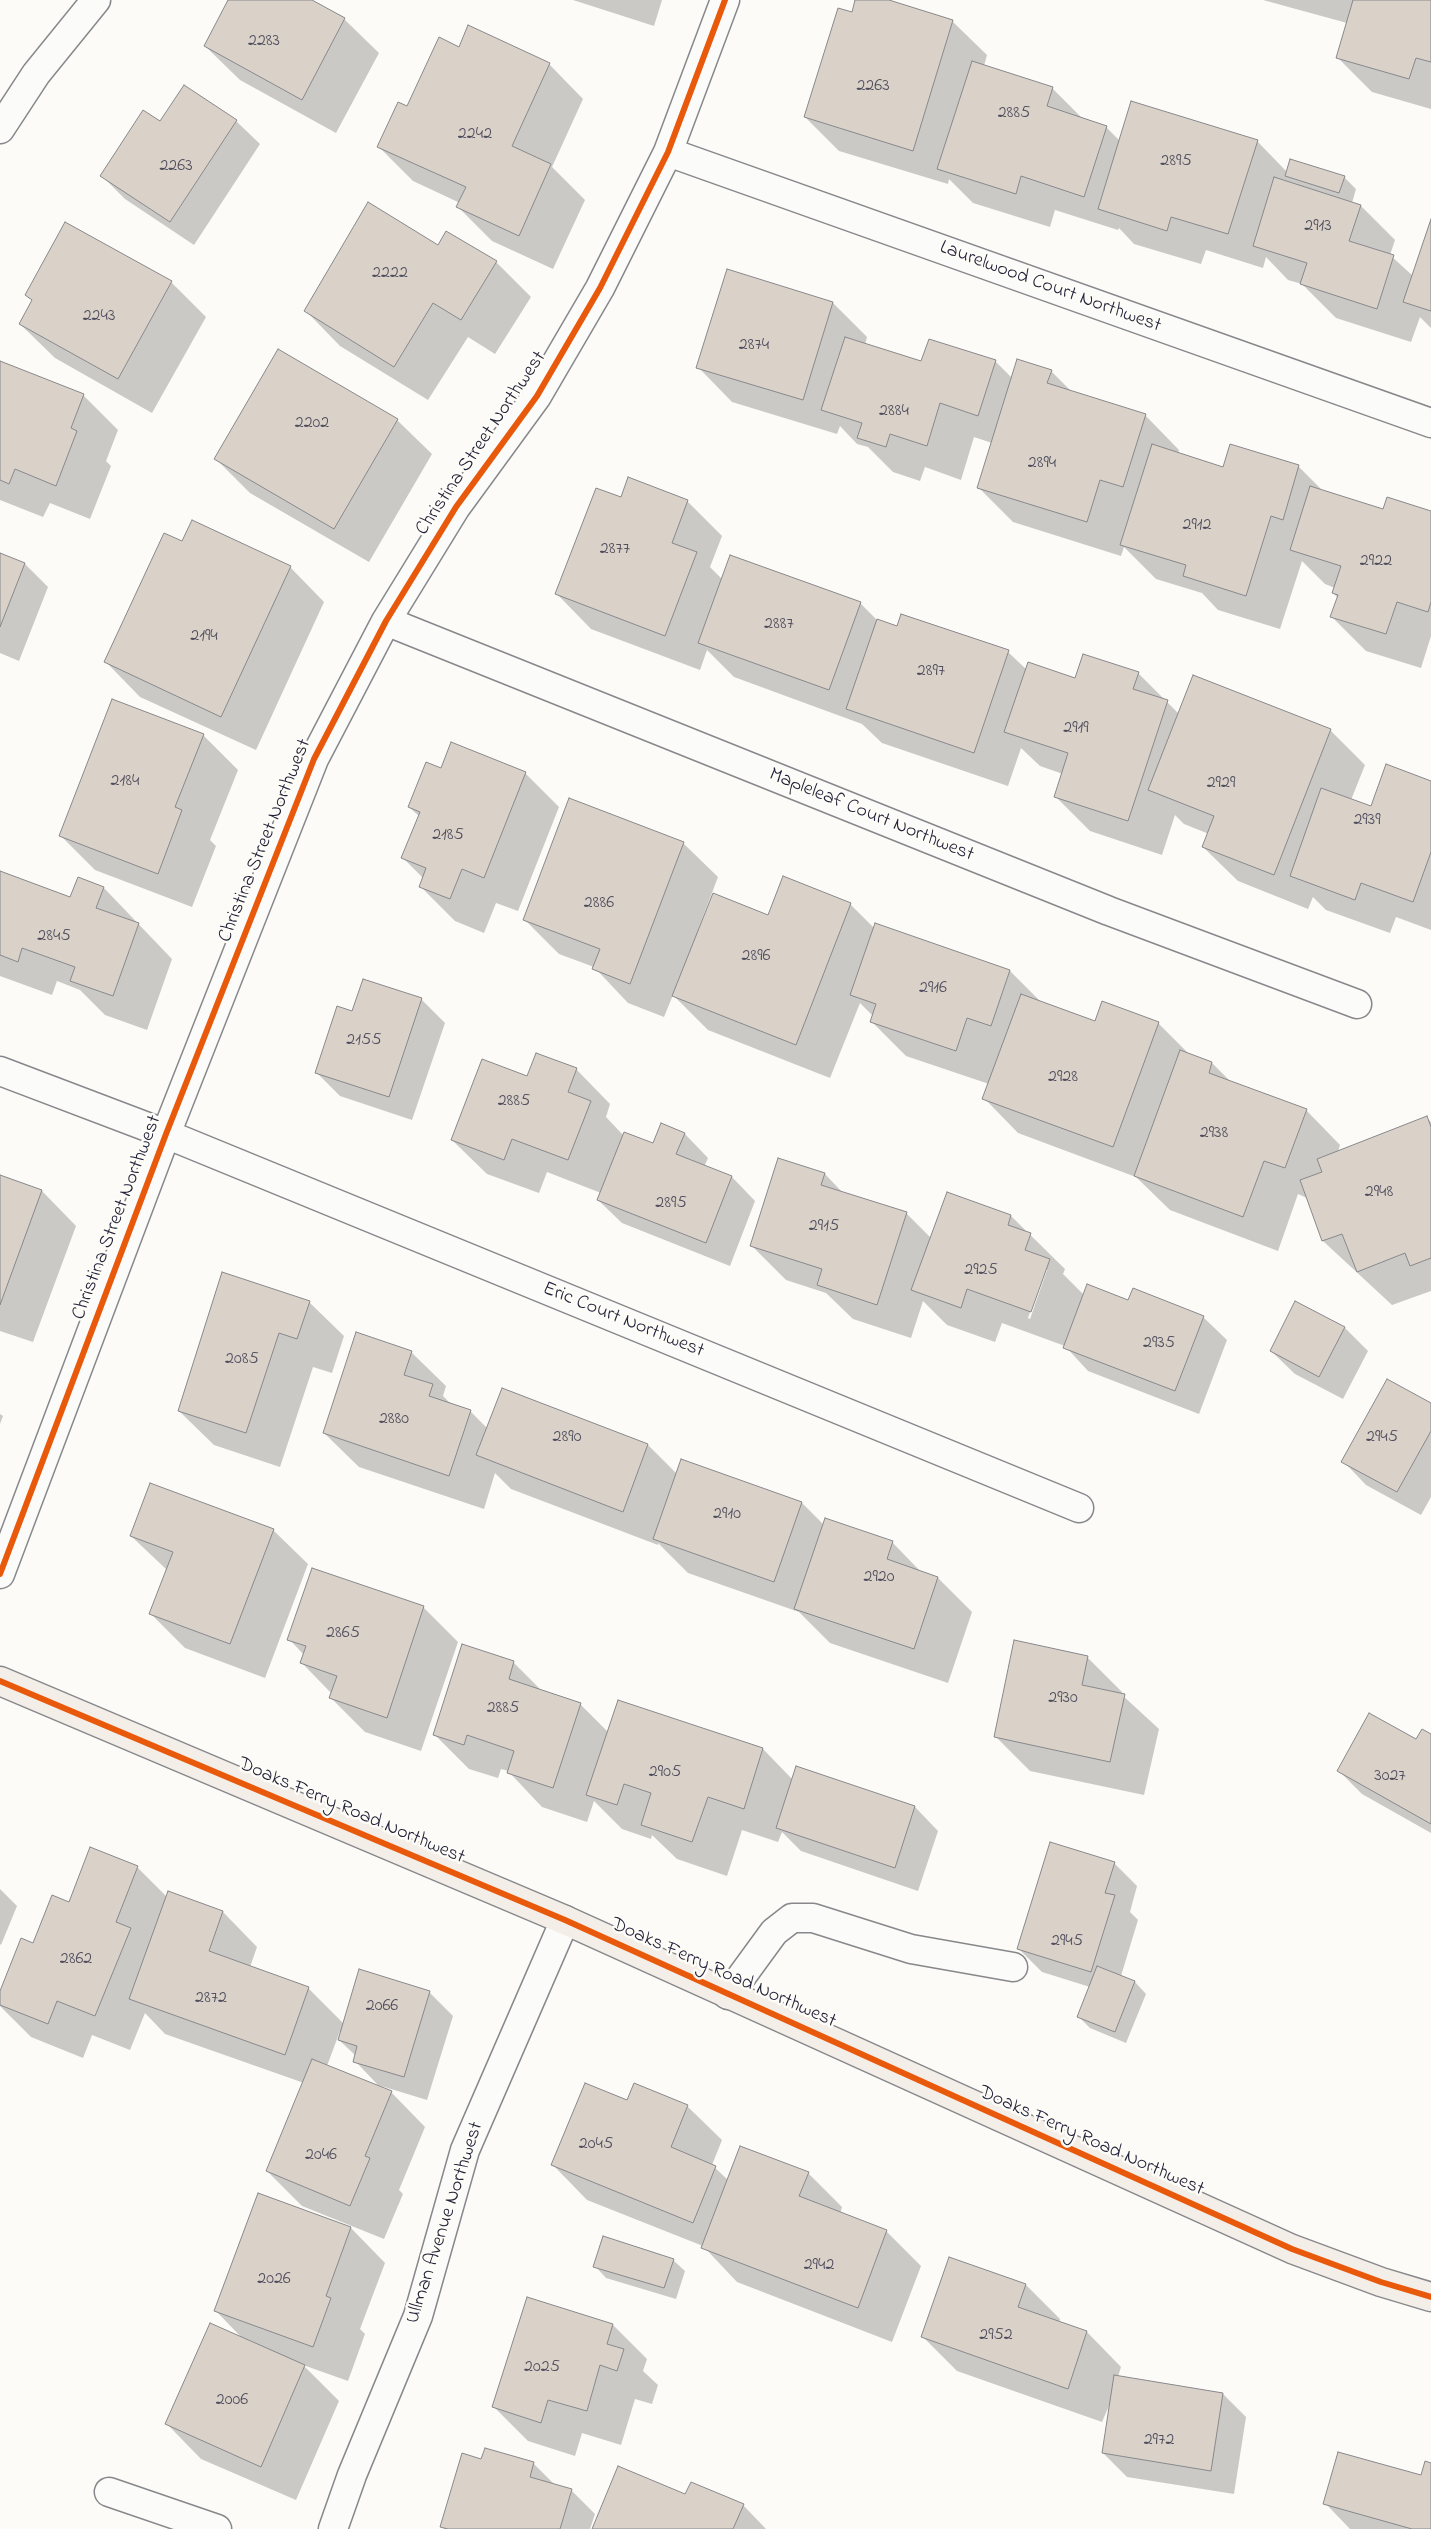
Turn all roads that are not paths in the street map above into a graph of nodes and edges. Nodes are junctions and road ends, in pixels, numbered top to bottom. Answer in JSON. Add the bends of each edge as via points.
{"nodes":[{"id":1,"x":96,"y":0,"type":"edge"},
{"id":2,"x":726,"y":0,"type":"edge"},
{"id":3,"x":0,"y":129,"type":"edge"},
{"id":4,"x":668,"y":152,"type":"junction"},
{"id":5,"x":1431,"y":423,"type":"edge"},
{"id":6,"x":386,"y":621,"type":"junction"},
{"id":7,"x":1357,"y":1004,"type":"dead end"},
{"id":8,"x":0,"y":1070,"type":"edge"},
{"id":9,"x":166,"y":1134,"type":"junction"},
{"id":10,"x":1079,"y":1508,"type":"dead end"},
{"id":11,"x":0,"y":1574,"type":"edge"},
{"id":12,"x":0,"y":1681,"type":"edge"},
{"id":13,"x":565,"y":1920,"type":"junction"},
{"id":14,"x":1014,"y":1967,"type":"dead end"},
{"id":15,"x":728,"y":1995,"type":"junction"},
{"id":16,"x":1431,"y":2297,"type":"edge"},
{"id":17,"x":109,"y":2492,"type":"dead end"},
{"id":18,"x":217,"y":2529,"type":"edge"},
{"id":19,"x":333,"y":2529,"type":"edge"}],
"edges":[{"from":1,"to":3,"type":"street","via":[[36,74]]},
{"from":2,"to":4,"type":"street","name":"Christina Street Northwest"},
{"from":4,"to":5,"type":"street","name":"Laurelwood Court Northwest"},
{"from":4,"to":6,"type":"street","name":"Christina Street Northwest","via":[[600,288],[537,396],[456,508]]},
{"from":6,"to":7,"type":"street","name":"Mapleleaf Court Northwest","via":[[1109,911]]},
{"from":6,"to":9,"type":"street","name":"Christina Street Northwest","via":[[314,759]]},
{"from":8,"to":9,"type":"street","name":"Eric Court Northwest"},
{"from":9,"to":10,"type":"street","name":"Eric Court Northwest"},
{"from":9,"to":11,"type":"street","name":"Christina Street Northwest"},
{"from":12,"to":13,"type":"main road","name":"Doaks Ferry Road Northwest"},
{"from":13,"to":15,"type":"main road","name":"Doaks Ferry Road Northwest"},
{"from":13,"to":19,"type":"street","name":"Ullman Avenue Northwest","via":[[465,2150],[418,2316]]},
{"from":14,"to":15,"type":"street","via":[[911,1949],[813,1918],[792,1918],[774,1932]]},
{"from":15,"to":16,"type":"main road","name":"Doaks Ferry Road Northwest","via":[[1292,2249]]},
{"from":17,"to":18,"type":"street"}]}
